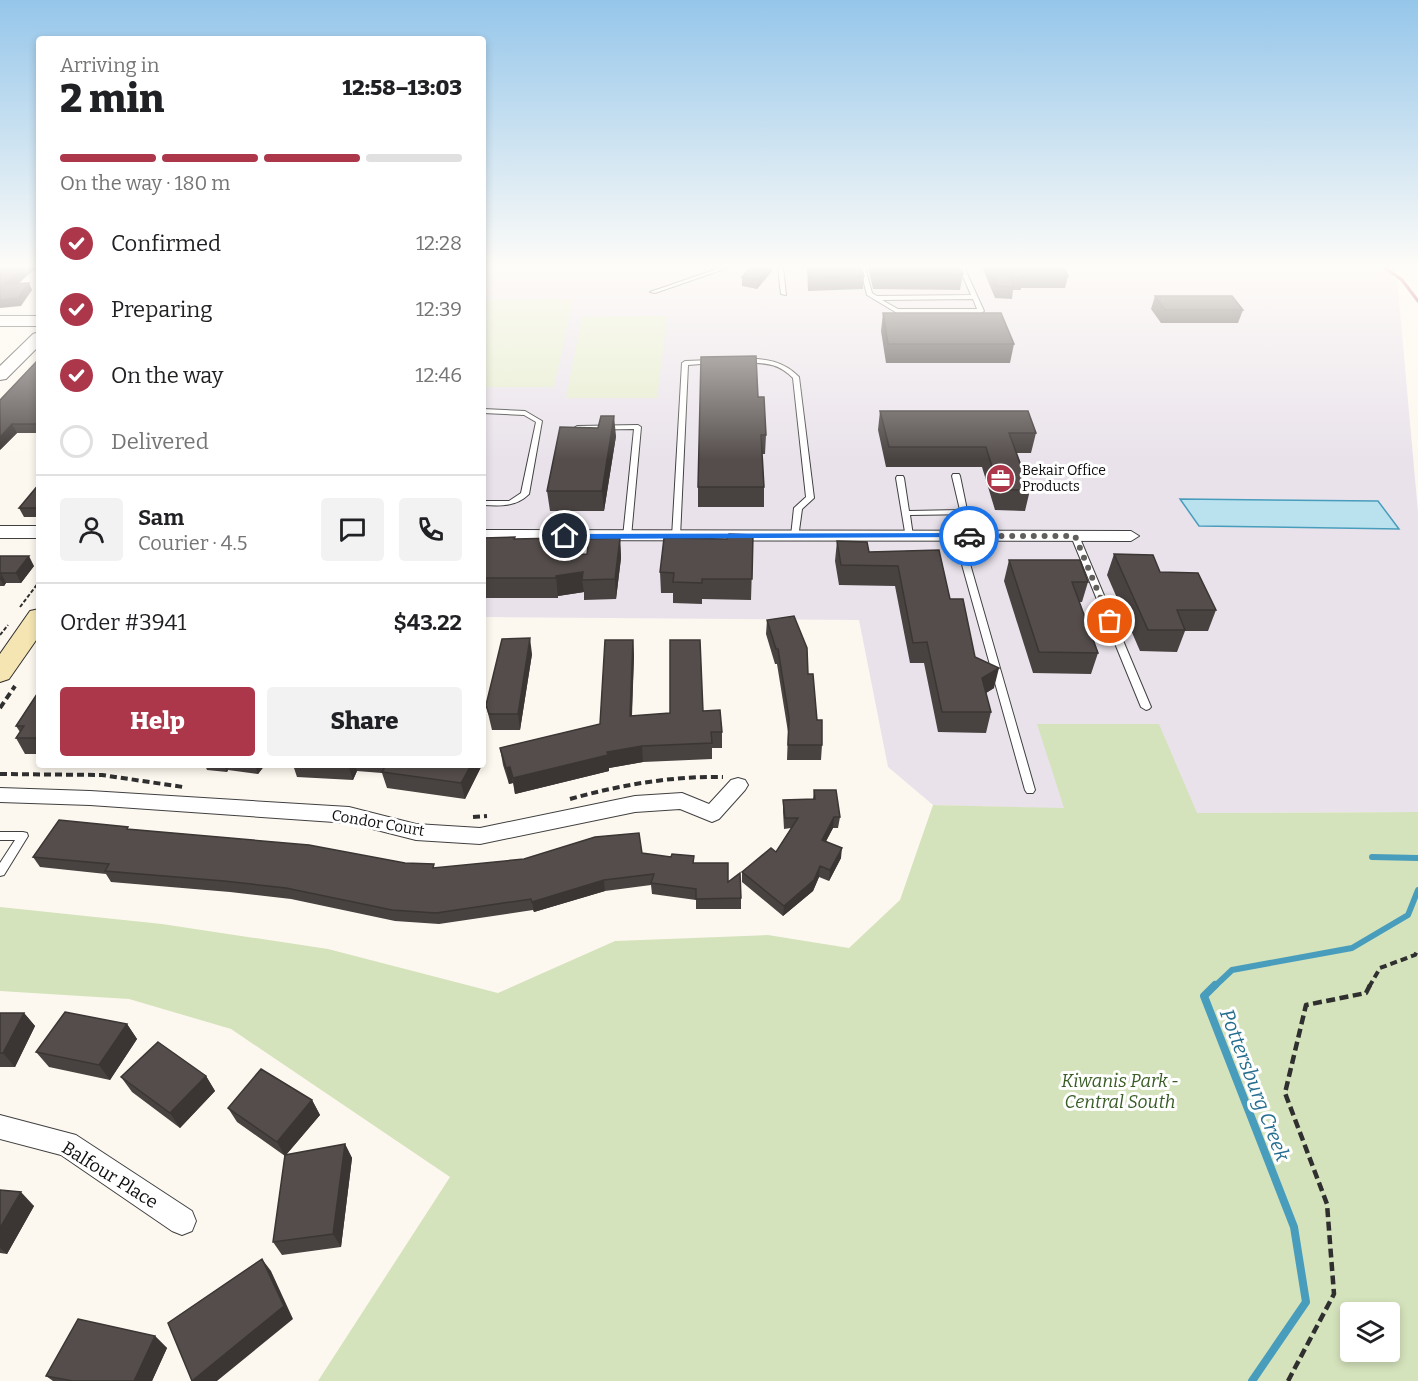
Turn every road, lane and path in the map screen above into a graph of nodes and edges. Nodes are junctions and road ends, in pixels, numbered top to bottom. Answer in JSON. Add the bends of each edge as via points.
{"nodes":[{"id":1,"x":36,"y":340,"type":"edge"},
{"id":2,"x":719,"y":362,"type":"edge"},
{"id":3,"x":731,"y":362,"type":"edge"},
{"id":4,"x":0,"y":375,"type":"edge"},
{"id":5,"x":486,"y":411,"type":"edge"},
{"id":6,"x":577,"y":428,"type":"edge"},
{"id":7,"x":956,"y":477,"type":"dead end"},
{"id":8,"x":900,"y":478,"type":"dead end"},
{"id":9,"x":486,"y":503,"type":"edge"},
{"id":10,"x":906,"y":513,"type":"junction"},
{"id":11,"x":964,"y":513,"type":"junction"},
{"id":12,"x":0,"y":532,"type":"edge"},
{"id":13,"x":36,"y":532,"type":"edge"},
{"id":14,"x":486,"y":535,"type":"edge"},
{"id":15,"x":983,"y":535,"type":"junction"},
{"id":16,"x":795,"y":536,"type":"junction"},
{"id":17,"x":909,"y":536,"type":"junction"},
{"id":18,"x":958,"y":536,"type":"junction"},
{"id":19,"x":1075,"y":536,"type":"junction"},
{"id":20,"x":1131,"y":536,"type":"dead end"},
{"id":21,"x":627,"y":537,"type":"junction"},
{"id":22,"x":676,"y":537,"type":"junction"},
{"id":23,"x":36,"y":621,"type":"edge"},
{"id":24,"x":0,"y":673,"type":"edge"},
{"id":25,"x":1146,"y":707,"type":"dead end"},
{"id":26,"x":0,"y":774,"type":"edge"},
{"id":27,"x":732,"y":781,"type":"joint"},
{"id":28,"x":194,"y":788,"type":"dead end"},
{"id":29,"x":1030,"y":790,"type":"dead end"},
{"id":30,"x":0,"y":795,"type":"edge"},
{"id":31,"x":560,"y":802,"type":"dead end"},
{"id":32,"x":495,"y":816,"type":"dead end"},
{"id":33,"x":465,"y":818,"type":"dead end"},
{"id":34,"x":0,"y":836,"type":"edge"},
{"id":35,"x":0,"y":872,"type":"edge"},
{"id":36,"x":1418,"y":949,"type":"edge"},
{"id":37,"x":0,"y":1127,"type":"edge"},
{"id":38,"x":182,"y":1221,"type":"dead end"},
{"id":39,"x":1288,"y":1381,"type":"edge"}],
"edges":[{"from":1,"to":4,"type":"street"},
{"from":2,"to":22,"type":"lane","via":[[685,363]]},
{"from":3,"to":16,"type":"lane","via":[[771,362],[787,367],[796,377],[810,498],[798,508]]},
{"from":5,"to":9,"type":"lane","via":[[525,414],[539,421],[525,494],[510,504]]},
{"from":6,"to":21,"type":"lane","via":[[638,427]]},
{"from":7,"to":11,"type":"lane"},
{"from":8,"to":10,"type":"lane"},
{"from":10,"to":11,"type":"lane"},
{"from":10,"to":17,"type":"lane"},
{"from":11,"to":15,"type":"lane","via":[[976,512]]},
{"from":12,"to":13,"type":"street"},
{"from":14,"to":21,"type":"street"},
{"from":15,"to":18,"type":"street"},
{"from":15,"to":19,"type":"street"},
{"from":16,"to":17,"type":"street"},
{"from":16,"to":22,"type":"street"},
{"from":17,"to":18,"type":"street"},
{"from":18,"to":29,"type":"lane"},
{"from":19,"to":20,"type":"street"},
{"from":19,"to":25,"type":"lane"},
{"from":21,"to":22,"type":"street"},
{"from":23,"to":24,"type":"main road"},
{"from":26,"to":28,"type":"path","via":[[102,775]]},
{"from":27,"to":30,"type":"street","name":"Condor Court","via":[[712,814],[682,801],[635,804],[480,836],[416,832],[349,815]]},
{"from":27,"to":31,"type":"path","via":[[714,777],[651,782]]},
{"from":32,"to":33,"type":"path"},
{"from":34,"to":35,"type":"lane","via":[[22,836]]},
{"from":36,"to":39,"type":"path","via":[[1414,955],[1380,968],[1366,993],[1306,1005],[1285,1093],[1327,1204],[1334,1294]]},
{"from":37,"to":38,"type":"street","name":"Balfour Place","via":[[67,1144]]}]}
